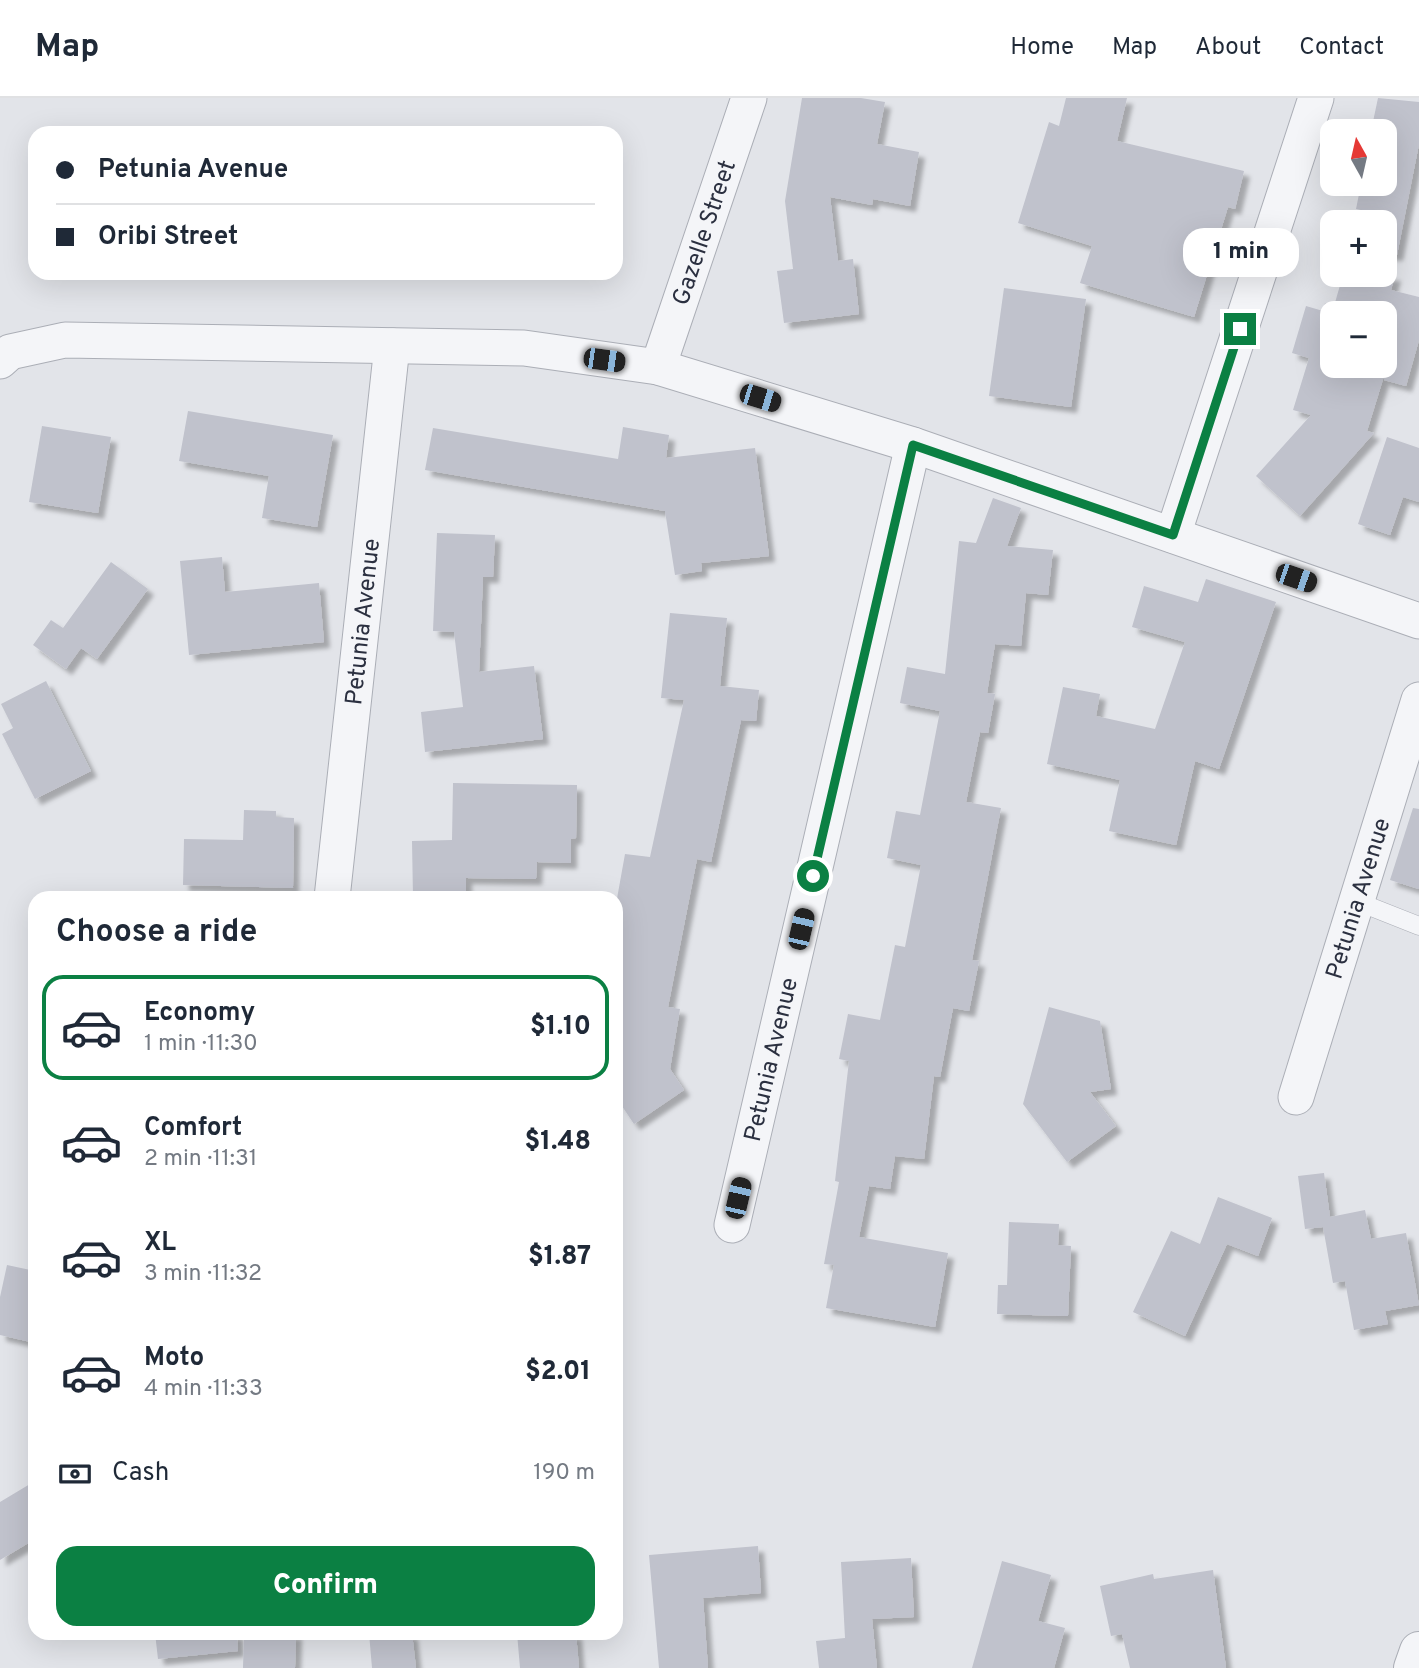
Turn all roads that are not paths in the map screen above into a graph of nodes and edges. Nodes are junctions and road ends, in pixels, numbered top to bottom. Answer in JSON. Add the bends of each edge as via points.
{"nodes":[{"id":1,"x":749,"y":98,"type":"edge"},
{"id":2,"x":1317,"y":98,"type":"edge"},
{"id":3,"x":391,"y":346,"type":"junction"},
{"id":4,"x":5,"y":357,"type":"edge"},
{"id":5,"x":658,"y":367,"type":"junction"},
{"id":6,"x":913,"y":445,"type":"junction"},
{"id":7,"x":1173,"y":535,"type":"junction"},
{"id":8,"x":1419,"y":621,"type":"edge"},
{"id":9,"x":1419,"y":700,"type":"edge"},
{"id":10,"x":333,"y":891,"type":"edge"},
{"id":11,"x":1356,"y":901,"type":"junction"},
{"id":12,"x":1419,"y":926,"type":"edge"},
{"id":13,"x":1296,"y":1097,"type":"dead end"},
{"id":14,"x":732,"y":1225,"type":"dead end"},
{"id":15,"x":1419,"y":1651,"type":"edge"},
{"id":16,"x":1413,"y":1668,"type":"edge"}],
"edges":[{"from":1,"to":5,"type":"street","name":"Gazelle Street"},
{"from":2,"to":7,"type":"street"},
{"from":3,"to":4,"type":"street","via":[[65,340]]},
{"from":3,"to":5,"type":"street","via":[[524,348]]},
{"from":3,"to":10,"type":"street","name":"Petunia Avenue"},
{"from":5,"to":6,"type":"street"},
{"from":6,"to":7,"type":"street"},
{"from":6,"to":14,"type":"street","name":"Petunia Avenue"},
{"from":7,"to":8,"type":"street"},
{"from":9,"to":11,"type":"street","name":"Petunia Avenue"},
{"from":11,"to":12,"type":"lane"},
{"from":11,"to":13,"type":"street","name":"Petunia Avenue"},
{"from":15,"to":16,"type":"street"}]}
